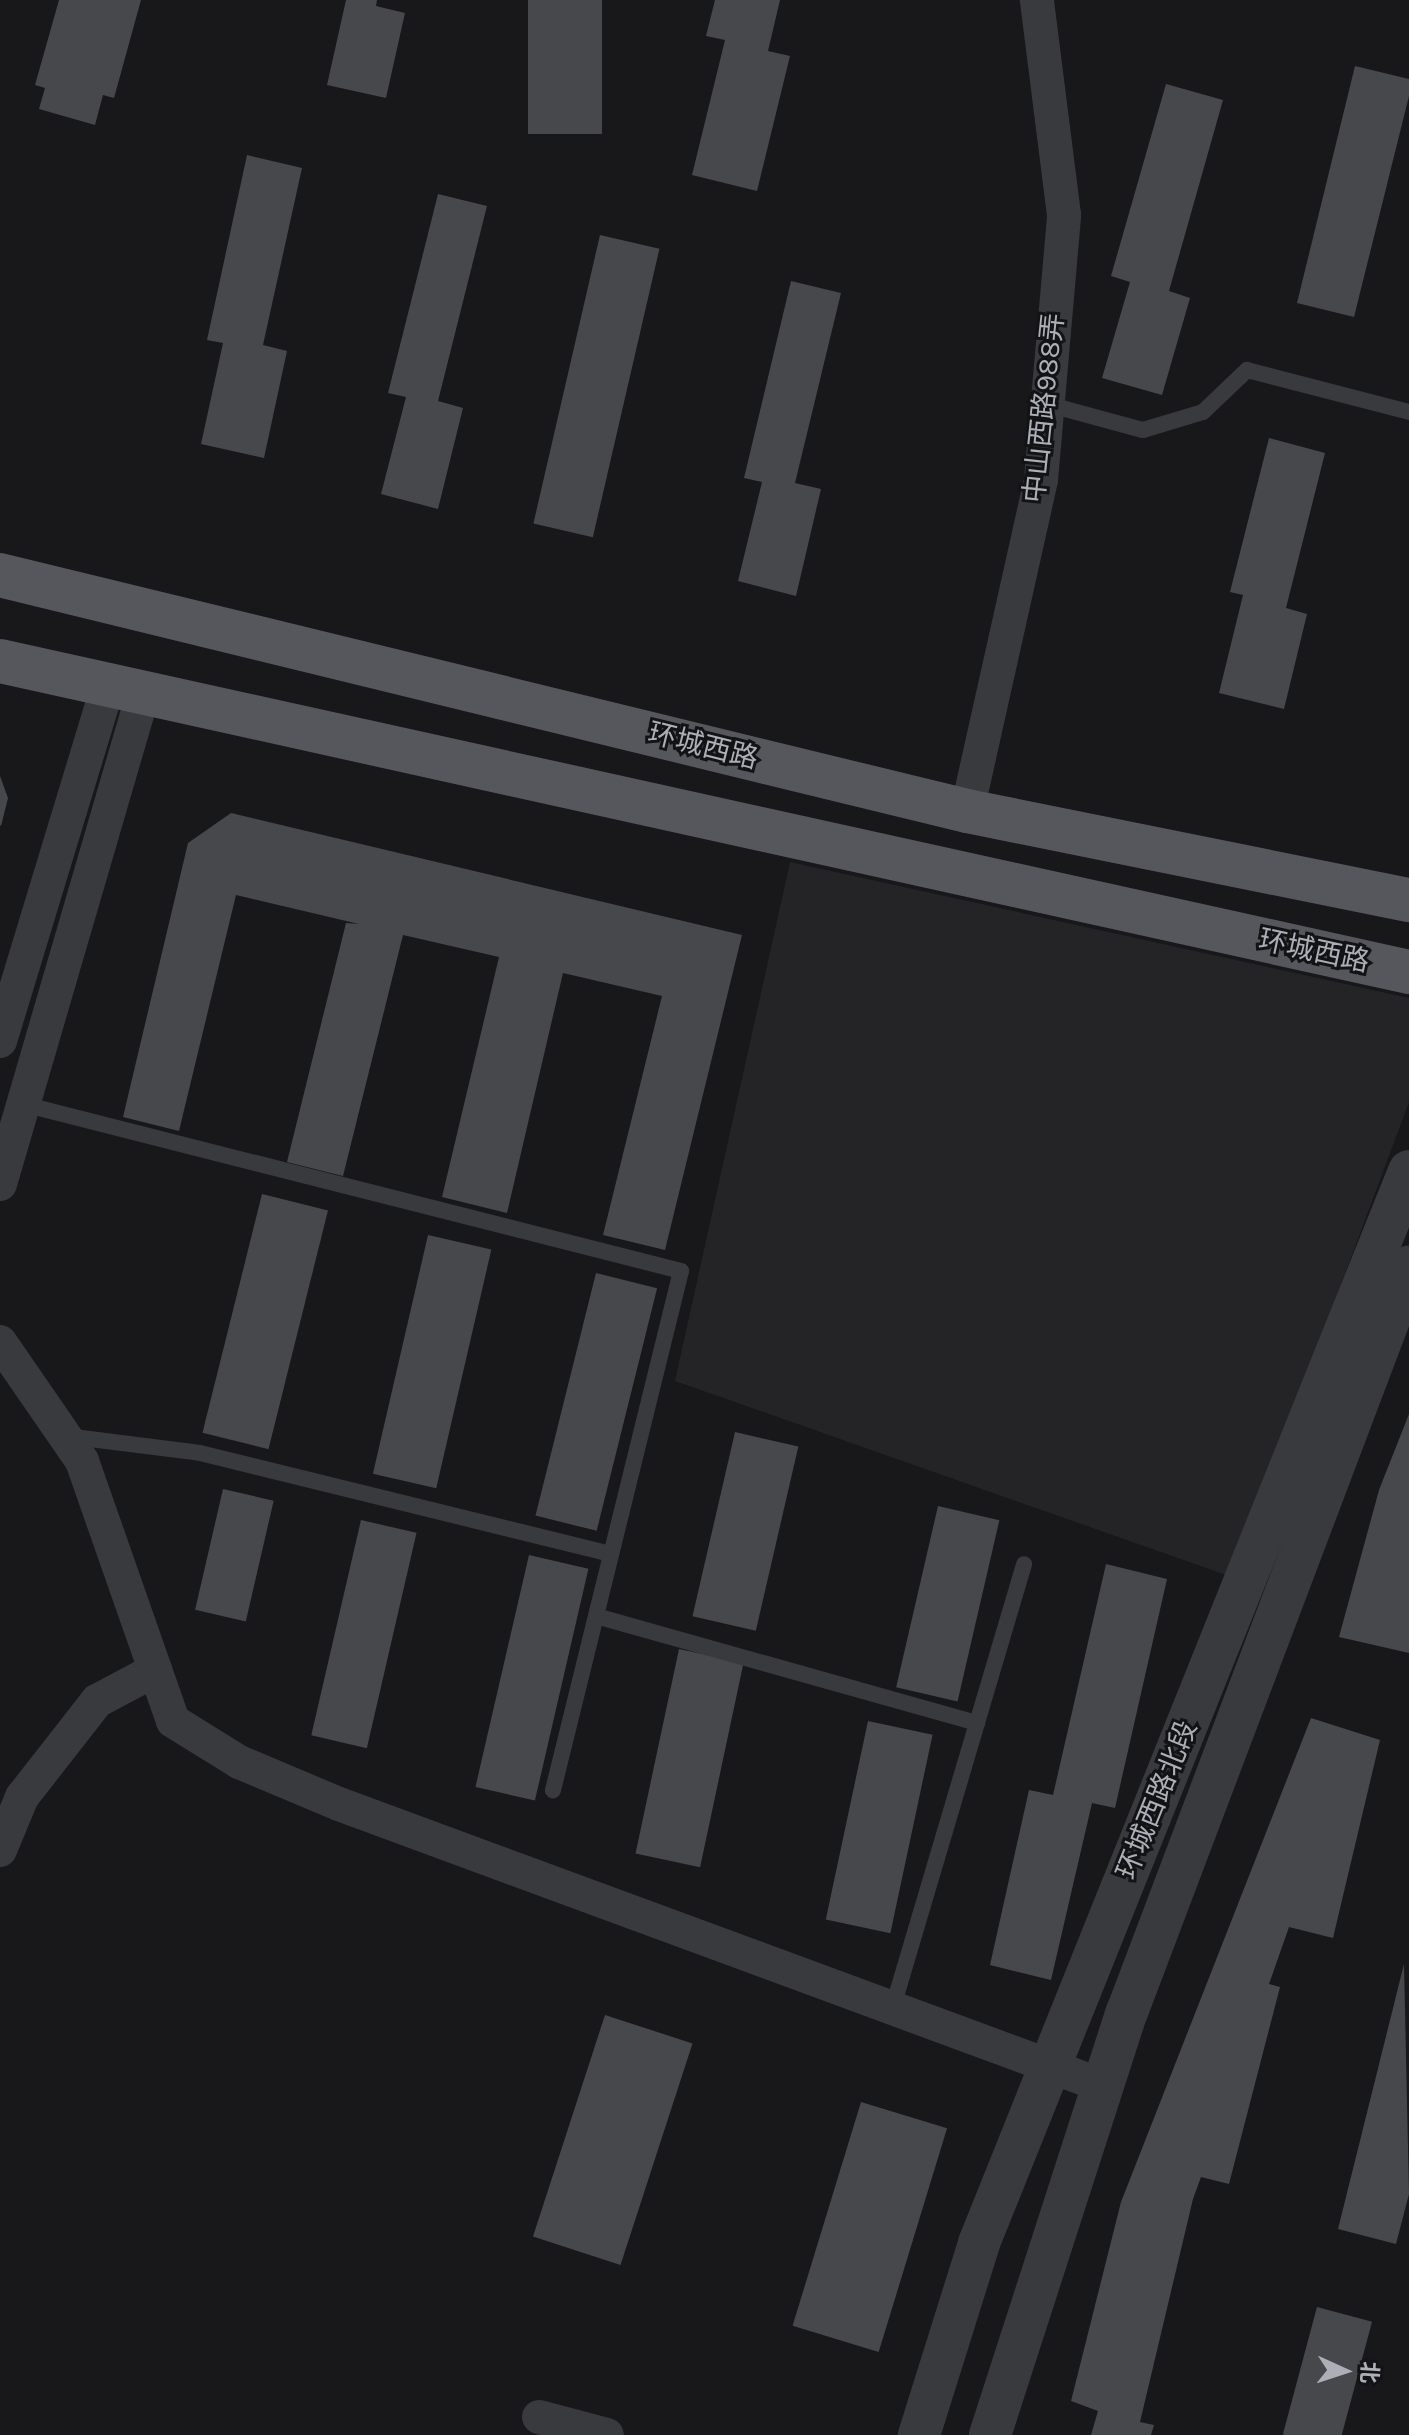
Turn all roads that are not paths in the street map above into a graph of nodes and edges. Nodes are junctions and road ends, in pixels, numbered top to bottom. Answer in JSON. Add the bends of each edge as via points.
{"nodes":[{"id":1,"x":1037,"y":0,"type":"edge"},
{"id":2,"x":1047,"y":404,"type":"junction"},
{"id":3,"x":1409,"y":412,"type":"edge"},
{"id":4,"x":0,"y":575,"type":"edge"},
{"id":5,"x":0,"y":661,"type":"edge"},
{"id":6,"x":126,"y":690,"type":"junction"},
{"id":7,"x":967,"y":811,"type":"junction"},
{"id":8,"x":1409,"y":900,"type":"edge"},
{"id":9,"x":1409,"y":972,"type":"edge"},
{"id":10,"x":0,"y":1041,"type":"edge"},
{"id":11,"x":23,"y":1104,"type":"junction"},
{"id":12,"x":1409,"y":1171,"type":"edge"},
{"id":13,"x":0,"y":1184,"type":"edge"},
{"id":14,"x":1409,"y":1267,"type":"edge"},
{"id":15,"x":0,"y":1342,"type":"edge"},
{"id":16,"x":65,"y":1436,"type":"junction"},
{"id":17,"x":611,"y":1554,"type":"junction"},
{"id":18,"x":1024,"y":1564,"type":"dead end"},
{"id":19,"x":596,"y":1616,"type":"junction"},
{"id":20,"x":155,"y":1670,"type":"junction"},
{"id":21,"x":977,"y":1723,"type":"junction"},
{"id":22,"x":553,"y":1790,"type":"dead end"},
{"id":23,"x":0,"y":1850,"type":"edge"},
{"id":24,"x":892,"y":2010,"type":"junction"},
{"id":25,"x":1049,"y":2068,"type":"junction"},
{"id":26,"x":1104,"y":2086,"type":"junction"},
{"id":27,"x":539,"y":2417,"type":"dead end"},
{"id":28,"x":607,"y":2435,"type":"edge"},
{"id":29,"x":919,"y":2435,"type":"edge"},
{"id":30,"x":990,"y":2435,"type":"edge"}],
"edges":[{"from":1,"to":2,"type":"street","name":"中山西路988弄","via":[[1064,215]]},
{"from":2,"to":3,"type":"lane","via":[[1143,430],[1203,412],[1247,370]]},
{"from":2,"to":7,"type":"street","name":"中山西路988弄","via":[[1041,480]]},
{"from":4,"to":7,"type":"main road","name":"环城西路"},
{"from":5,"to":6,"type":"main road","name":"环城西路"},
{"from":6,"to":9,"type":"main road","name":"环城西路"},
{"from":6,"to":10,"type":"street"},
{"from":6,"to":11,"type":"street"},
{"from":7,"to":8,"type":"main road","name":"环城西路"},
{"from":11,"to":13,"type":"street"},
{"from":11,"to":17,"type":"lane","via":[[681,1271]]},
{"from":12,"to":25,"type":"street","name":"环城西路北段"},
{"from":14,"to":26,"type":"street","name":"环城西路北段"},
{"from":15,"to":16,"type":"street"},
{"from":16,"to":17,"type":"lane","via":[[200,1453]]},
{"from":16,"to":20,"type":"street","via":[[82,1461]]},
{"from":17,"to":19,"type":"lane"},
{"from":18,"to":21,"type":"lane"},
{"from":19,"to":21,"type":"lane"},
{"from":19,"to":22,"type":"lane"},
{"from":20,"to":23,"type":"street","via":[[97,1701],[22,1797]]},
{"from":20,"to":24,"type":"street","via":[[173,1721],[239,1762]]},
{"from":21,"to":24,"type":"lane"},
{"from":24,"to":25,"type":"street"},
{"from":25,"to":26,"type":"street"},
{"from":25,"to":29,"type":"street","name":"环城西路北段","via":[[979,2243]]},
{"from":26,"to":30,"type":"street","name":"环城西路北段"},
{"from":27,"to":28,"type":"street"}]}
